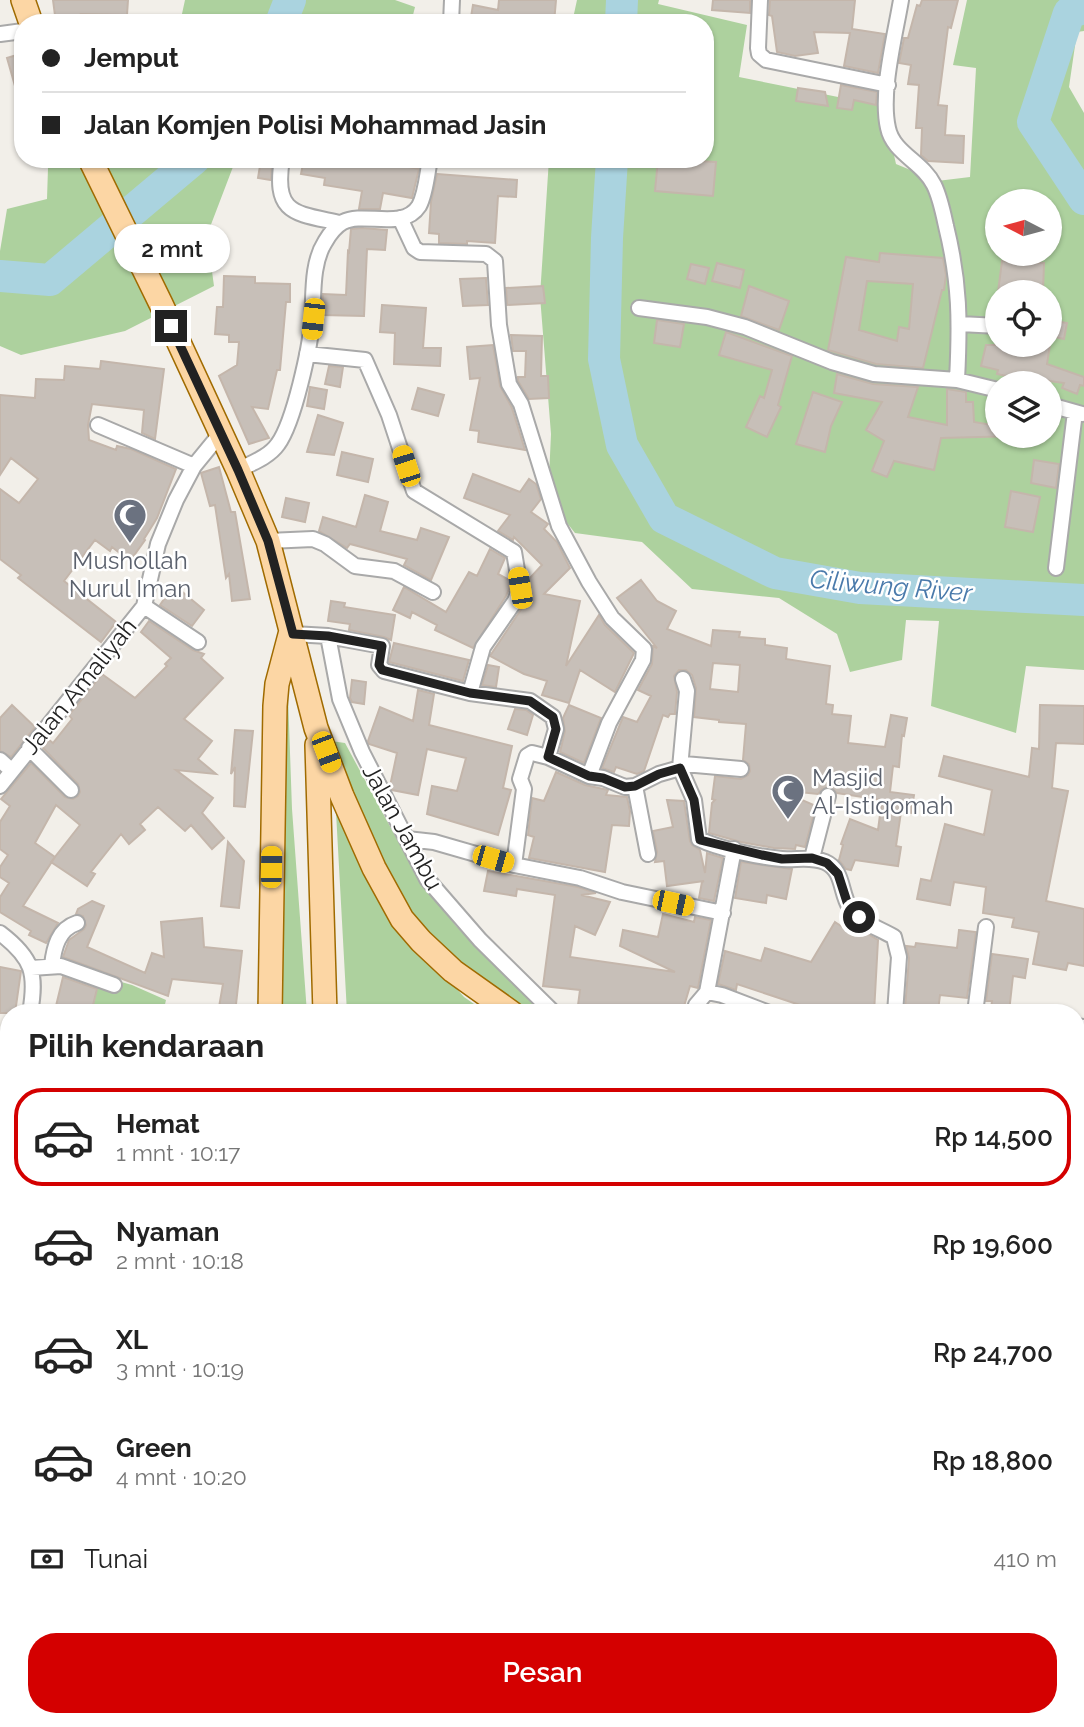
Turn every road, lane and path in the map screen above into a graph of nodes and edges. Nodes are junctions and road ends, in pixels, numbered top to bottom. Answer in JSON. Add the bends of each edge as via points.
{"nodes":[{"id":1,"x":760,"y":0,"type":"edge"},
{"id":2,"x":901,"y":0,"type":"edge"},
{"id":3,"x":888,"y":85,"type":"junction"},
{"id":4,"x":95,"y":168,"type":"edge"},
{"id":5,"x":281,"y":168,"type":"edge"},
{"id":6,"x":428,"y":168,"type":"edge"},
{"id":7,"x":400,"y":218,"type":"junction"},
{"id":8,"x":340,"y":223,"type":"junction"},
{"id":9,"x":639,"y":308,"type":"dead end"},
{"id":10,"x":960,"y":324,"type":"junction"},
{"id":11,"x":985,"y":325,"type":"edge"},
{"id":12,"x":307,"y":354,"type":"junction"},
{"id":13,"x":957,"y":380,"type":"junction"},
{"id":14,"x":985,"y":387,"type":"edge"},
{"id":15,"x":1062,"y":408,"type":"edge"},
{"id":16,"x":1079,"y":413,"type":"edge"},
{"id":17,"x":98,"y":425,"type":"dead end"},
{"id":18,"x":221,"y":433,"type":"junction"},
{"id":19,"x":194,"y":466,"type":"junction"},
{"id":20,"x":238,"y":470,"type":"junction"},
{"id":21,"x":268,"y":541,"type":"junction"},
{"id":22,"x":1056,"y":568,"type":"dead end"},
{"id":23,"x":433,"y":592,"type":"dead end"},
{"id":24,"x":144,"y":606,"type":"junction"},
{"id":25,"x":292,"y":631,"type":"junction"},
{"id":26,"x":328,"y":636,"type":"junction"},
{"id":27,"x":198,"y":642,"type":"dead end"},
{"id":28,"x":683,"y":679,"type":"dead end"},
{"id":29,"x":470,"y":693,"type":"junction"},
{"id":30,"x":316,"y":728,"type":"junction"},
{"id":31,"x":29,"y":748,"type":"junction"},
{"id":32,"x":548,"y":757,"type":"junction"},
{"id":33,"x":6,"y":765,"type":"edge"},
{"id":34,"x":680,"y":768,"type":"junction"},
{"id":35,"x":741,"y":769,"type":"dead end"},
{"id":36,"x":589,"y":776,"type":"junction"},
{"id":37,"x":0,"y":786,"type":"edge"},
{"id":38,"x":635,"y":786,"type":"junction"},
{"id":39,"x":71,"y":790,"type":"dead end"},
{"id":40,"x":828,"y":796,"type":"dead end"},
{"id":41,"x":407,"y":839,"type":"junction"},
{"id":42,"x":734,"y":849,"type":"junction"},
{"id":43,"x":648,"y":854,"type":"dead end"},
{"id":44,"x":812,"y":858,"type":"junction"},
{"id":45,"x":514,"y":865,"type":"junction"},
{"id":46,"x":723,"y":913,"type":"junction"},
{"id":47,"x":76,"y":923,"type":"dead end"},
{"id":48,"x":986,"y":927,"type":"dead end"},
{"id":49,"x":0,"y":933,"type":"edge"},
{"id":50,"x":52,"y":965,"type":"junction"},
{"id":51,"x":31,"y":968,"type":"junction"},
{"id":52,"x":114,"y":985,"type":"dead end"},
{"id":53,"x":707,"y":992,"type":"junction"},
{"id":54,"x":32,"y":1004,"type":"edge"},
{"id":55,"x":269,"y":1004,"type":"edge"},
{"id":56,"x":325,"y":1004,"type":"edge"},
{"id":57,"x":499,"y":1004,"type":"edge"},
{"id":58,"x":545,"y":1004,"type":"edge"},
{"id":59,"x":697,"y":1004,"type":"edge"},
{"id":60,"x":746,"y":1004,"type":"edge"},
{"id":61,"x":896,"y":1004,"type":"edge"},
{"id":62,"x":976,"y":1004,"type":"edge"}],
"edges":[{"from":1,"to":3,"type":"street","via":[[757,42],[761,57]]},
{"from":2,"to":3,"type":"street"},
{"from":3,"to":10,"type":"street","via":[[890,134],[928,174],[942,206],[955,265]]},
{"from":4,"to":18,"type":"main road"},
{"from":5,"to":8,"type":"street","via":[[279,189],[295,213]]},
{"from":6,"to":7,"type":"street","via":[[418,208]]},
{"from":7,"to":8,"type":"street"},
{"from":7,"to":36,"type":"street","via":[[420,252],[486,254],[495,261],[509,384],[521,404],[559,526],[612,618],[644,649]]},
{"from":8,"to":12,"type":"street","via":[[320,252]]},
{"from":9,"to":13,"type":"street","via":[[745,327],[874,374]]},
{"from":10,"to":11,"type":"street"},
{"from":10,"to":13,"type":"street"},
{"from":12,"to":20,"type":"street","via":[[278,445]]},
{"from":12,"to":29,"type":"street","via":[[365,360],[414,491],[514,552],[520,588],[483,647]]},
{"from":13,"to":14,"type":"street"},
{"from":15,"to":16,"type":"street"},
{"from":16,"to":22,"type":"street"},
{"from":17,"to":19,"type":"street"},
{"from":18,"to":19,"type":"street","name":"Jalan Amaliyah"},
{"from":18,"to":20,"type":"main road"},
{"from":19,"to":24,"type":"street","name":"Jalan Amaliyah","via":[[158,544]]},
{"from":20,"to":21,"type":"main road"},
{"from":21,"to":23,"type":"street","via":[[313,539],[355,566],[394,571]]},
{"from":21,"to":25,"type":"main road"},
{"from":24,"to":27,"type":"street"},
{"from":24,"to":31,"type":"street","name":"Jalan Amaliyah"},
{"from":25,"to":26,"type":"street"},
{"from":25,"to":30,"type":"main road"},
{"from":25,"to":55,"type":"main road","via":[[275,706]]},
{"from":26,"to":29,"type":"street","via":[[382,646],[382,670]]},
{"from":26,"to":41,"type":"street","name":"Jalan Jambu","via":[[340,699]]},
{"from":28,"to":34,"type":"street","via":[[687,691]]},
{"from":29,"to":32,"type":"street","via":[[530,701],[551,714],[556,729]]},
{"from":30,"to":56,"type":"main road"},
{"from":30,"to":57,"type":"main road","via":[[342,796],[402,919],[453,971]]},
{"from":31,"to":33,"type":"street","name":"Jalan Amaliyah"},
{"from":31,"to":39,"type":"street"},
{"from":32,"to":36,"type":"street"},
{"from":32,"to":45,"type":"street","via":[[527,756],[520,779],[524,789]]},
{"from":33,"to":37,"type":"street","name":"Jalan Amaliyah"},
{"from":34,"to":35,"type":"street","via":[[684,764]]},
{"from":34,"to":38,"type":"street"},
{"from":34,"to":42,"type":"street","via":[[694,800],[699,839]]},
{"from":36,"to":38,"type":"street"},
{"from":38,"to":43,"type":"street"},
{"from":40,"to":44,"type":"street"},
{"from":41,"to":45,"type":"street"},
{"from":41,"to":58,"type":"street","name":"Jalan Jambu","via":[[427,880],[452,910]]},
{"from":42,"to":44,"type":"street","via":[[782,859]]},
{"from":42,"to":46,"type":"street"},
{"from":44,"to":61,"type":"street","via":[[834,869],[852,911],[894,937],[899,957]]},
{"from":45,"to":46,"type":"street"},
{"from":46,"to":53,"type":"street"},
{"from":47,"to":50,"type":"street","via":[[63,930]]},
{"from":48,"to":62,"type":"street"},
{"from":49,"to":51,"type":"street"},
{"from":50,"to":51,"type":"street"},
{"from":50,"to":52,"type":"street"},
{"from":51,"to":54,"type":"street"},
{"from":53,"to":59,"type":"street"},
{"from":53,"to":60,"type":"street"}]}
